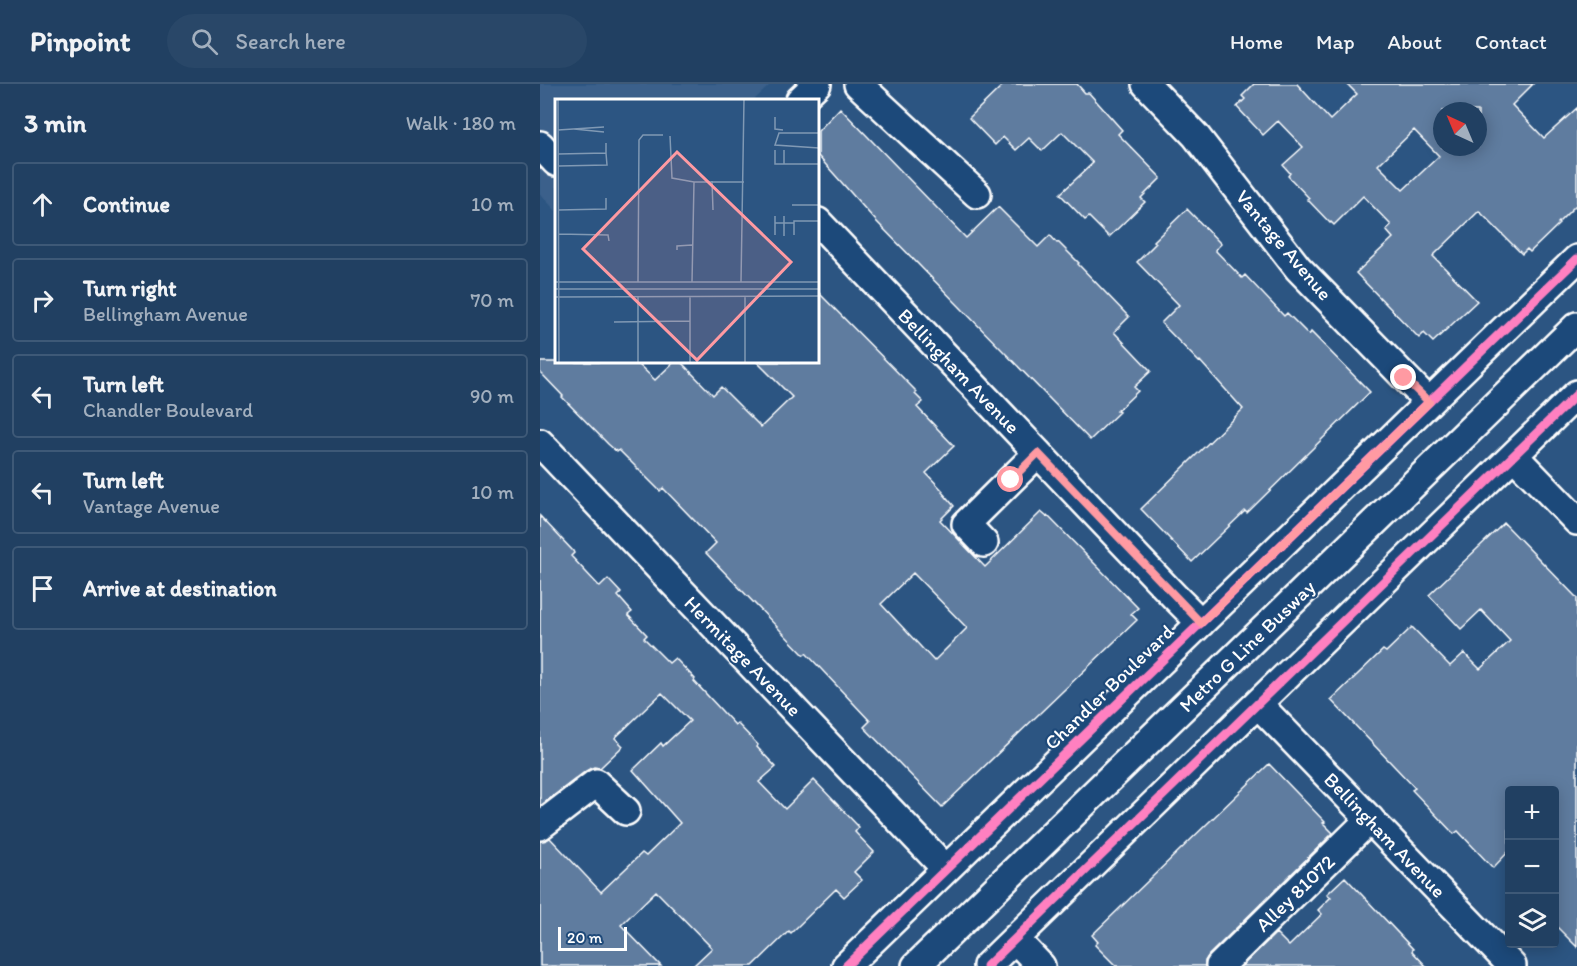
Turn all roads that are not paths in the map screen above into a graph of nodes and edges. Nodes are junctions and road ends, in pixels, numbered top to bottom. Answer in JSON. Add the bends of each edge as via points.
{"nodes":[{"id":1,"x":817,"y":84,"type":"edge"},
{"id":2,"x":858,"y":84,"type":"edge"},
{"id":3,"x":1146,"y":84,"type":"edge"},
{"id":4,"x":801,"y":99,"type":"edge"},
{"id":5,"x":540,"y":145,"type":"edge"},
{"id":6,"x":555,"y":161,"type":"edge"},
{"id":7,"x":977,"y":194,"type":"dead end"},
{"id":8,"x":819,"y":223,"type":"edge"},
{"id":9,"x":1577,"y":259,"type":"edge"},
{"id":10,"x":1577,"y":326,"type":"edge"},
{"id":11,"x":1577,"y":394,"type":"edge"},
{"id":12,"x":1429,"y":402,"type":"junction"},
{"id":13,"x":540,"y":442,"type":"edge"},
{"id":14,"x":1038,"y":453,"type":"junction"},
{"id":15,"x":1514,"y":456,"type":"junction"},
{"id":16,"x":1577,"y":521,"type":"edge"},
{"id":17,"x":984,"y":543,"type":"dead end"},
{"id":18,"x":1201,"y":623,"type":"junction"},
{"id":19,"x":1258,"y":704,"type":"junction"},
{"id":20,"x":626,"y":811,"type":"dead end"},
{"id":21,"x":1370,"y":819,"type":"junction"},
{"id":22,"x":540,"y":826,"type":"edge"},
{"id":23,"x":946,"y":869,"type":"junction"},
{"id":24,"x":1015,"y":939,"type":"junction"},
{"id":25,"x":846,"y":966,"type":"edge"},
{"id":26,"x":916,"y":966,"type":"edge"},
{"id":27,"x":987,"y":966,"type":"edge"},
{"id":28,"x":1041,"y":966,"type":"edge"},
{"id":29,"x":1220,"y":966,"type":"edge"},
{"id":30,"x":1512,"y":966,"type":"edge"}],
"edges":[{"from":1,"to":4,"type":"street"},
{"from":2,"to":7,"type":"street"},
{"from":3,"to":12,"type":"street","name":"Vantage Avenue","via":[[1196,136],[1298,268]]},
{"from":5,"to":6,"type":"street"},
{"from":8,"to":14,"type":"street","name":"Bellingham Avenue"},
{"from":9,"to":12,"type":"street","name":"Chandler Boulevard"},
{"from":10,"to":26,"type":"street","name":"Metro G Line Busway"},
{"from":11,"to":15,"type":"street"},
{"from":12,"to":18,"type":"street","name":"Chandler Boulevard"},
{"from":13,"to":23,"type":"street","name":"Hermitage Avenue"},
{"from":14,"to":17,"type":"street","via":[[966,524]]},
{"from":14,"to":18,"type":"street","name":"Bellingham Avenue"},
{"from":15,"to":16,"type":"street"},
{"from":15,"to":19,"type":"street"},
{"from":18,"to":23,"type":"street","name":"Chandler Boulevard"},
{"from":19,"to":21,"type":"street","name":"Bellingham Avenue"},
{"from":19,"to":24,"type":"street"},
{"from":20,"to":22,"type":"street","via":[[596,783]]},
{"from":21,"to":29,"type":"street","name":"Alley 81072"},
{"from":21,"to":30,"type":"street","name":"Bellingham Avenue"},
{"from":23,"to":25,"type":"street","name":"Chandler Boulevard"},
{"from":24,"to":27,"type":"street"},
{"from":24,"to":28,"type":"street"}]}
